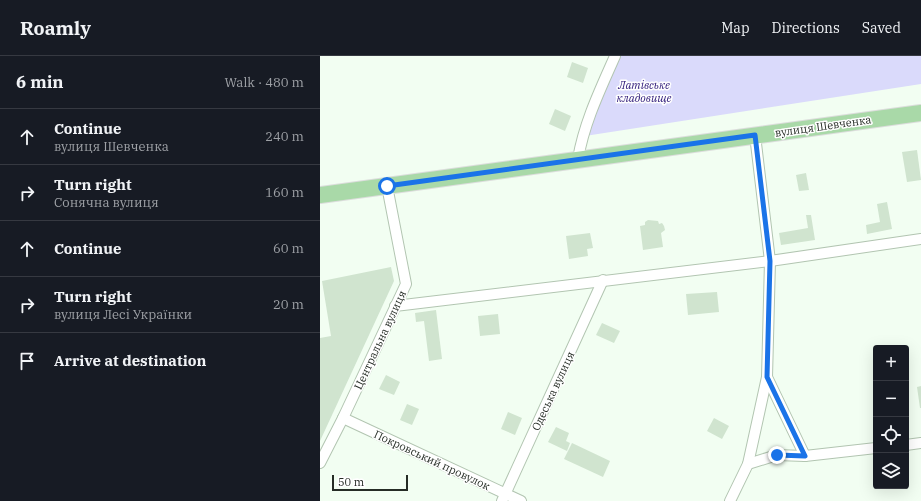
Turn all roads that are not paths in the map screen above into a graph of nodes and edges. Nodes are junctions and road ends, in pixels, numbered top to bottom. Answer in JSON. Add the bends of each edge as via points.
{"nodes":[{"id":1,"x":615,"y":56,"type":"edge"},
{"id":2,"x":921,"y":113,"type":"edge"},
{"id":3,"x":755,"y":135,"type":"junction"},
{"id":4,"x":578,"y":160,"type":"junction"},
{"id":5,"x":387,"y":186,"type":"junction"},
{"id":6,"x":320,"y":195,"type":"edge"},
{"id":7,"x":921,"y":239,"type":"edge"},
{"id":8,"x":770,"y":261,"type":"junction"},
{"id":9,"x":603,"y":280,"type":"junction"},
{"id":10,"x":395,"y":306,"type":"junction"},
{"id":11,"x":767,"y":377,"type":"junction"},
{"id":12,"x":343,"y":418,"type":"junction"},
{"id":13,"x":921,"y":443,"type":"edge"},
{"id":14,"x":909,"y":445,"type":"edge"},
{"id":15,"x":873,"y":448,"type":"edge"},
{"id":16,"x":805,"y":456,"type":"junction"},
{"id":17,"x":320,"y":463,"type":"edge"},
{"id":18,"x":748,"y":464,"type":"junction"},
{"id":19,"x":504,"y":497,"type":"edge"},
{"id":20,"x":521,"y":501,"type":"edge"},
{"id":21,"x":730,"y":501,"type":"edge"}],
"edges":[{"from":1,"to":4,"type":"street","via":[[581,141]]},
{"from":2,"to":3,"type":"main road","name":"вулиця Шевченка"},
{"from":3,"to":4,"type":"main road","name":"вулиця Шевченка"},
{"from":3,"to":8,"type":"street"},
{"from":4,"to":5,"type":"main road","name":"вулиця Шевченка"},
{"from":5,"to":6,"type":"main road","name":"вулиця Шевченка"},
{"from":5,"to":10,"type":"street","name":"Центральна вулиця","via":[[406,284]]},
{"from":7,"to":8,"type":"street"},
{"from":8,"to":9,"type":"street"},
{"from":8,"to":11,"type":"street"},
{"from":9,"to":10,"type":"street"},
{"from":9,"to":19,"type":"street","name":"Одеська вулиця"},
{"from":10,"to":12,"type":"street","name":"Центральна вулиця"},
{"from":11,"to":16,"type":"street"},
{"from":11,"to":18,"type":"street"},
{"from":12,"to":17,"type":"street","name":"Центральна вулиця"},
{"from":12,"to":19,"type":"street","name":"Покровський провулок"},
{"from":13,"to":14,"type":"street"},
{"from":15,"to":16,"type":"street"},
{"from":16,"to":18,"type":"street","via":[[777,455]]},
{"from":18,"to":21,"type":"street"},
{"from":19,"to":20,"type":"street","name":"Покровський провулок"}]}
